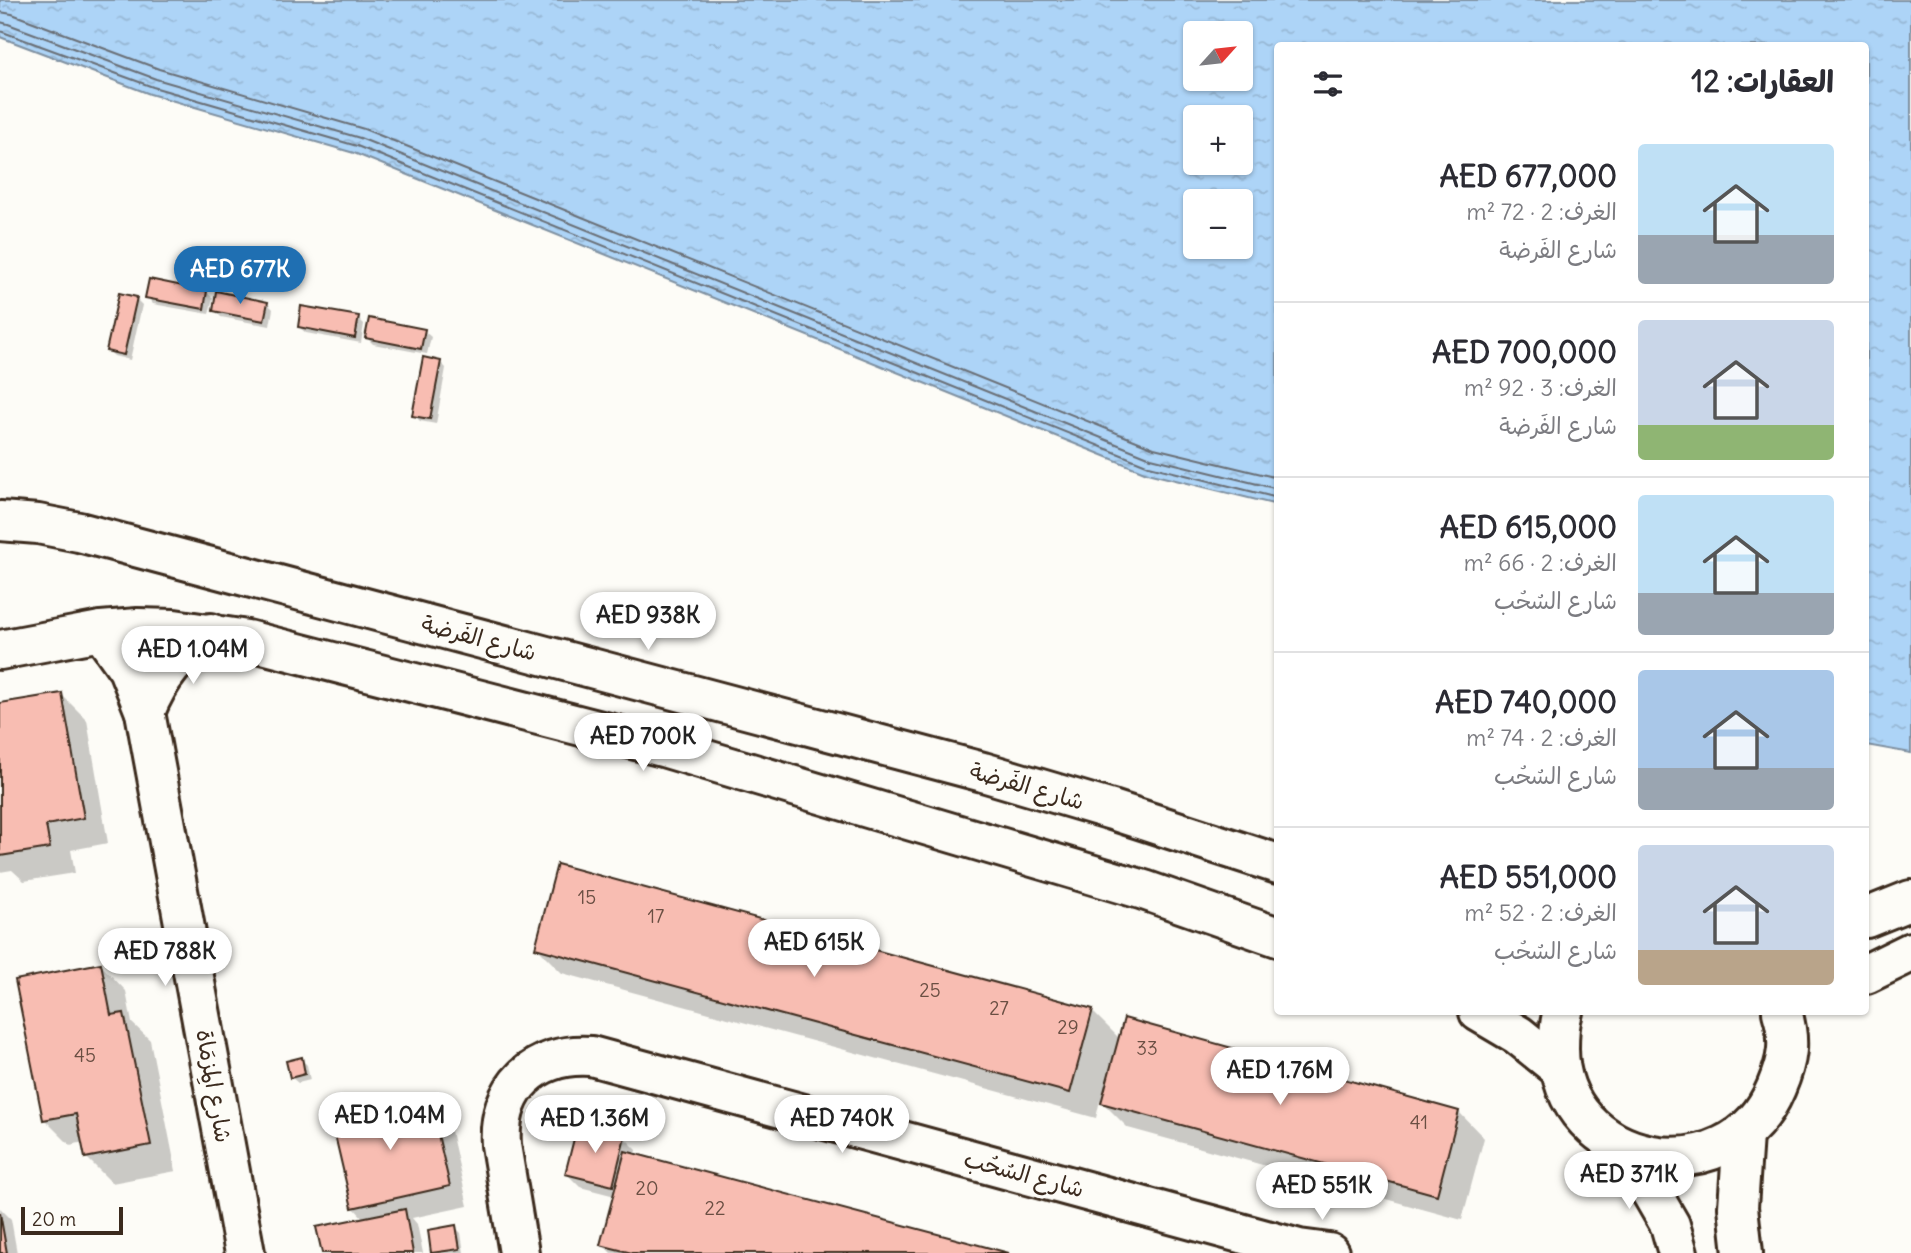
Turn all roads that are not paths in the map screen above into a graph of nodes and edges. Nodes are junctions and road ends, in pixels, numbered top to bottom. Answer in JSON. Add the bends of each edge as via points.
{"nodes":[{"id":1,"x":0,"y":522,"type":"edge"},
{"id":2,"x":101,"y":631,"type":"junction"},
{"id":3,"x":211,"y":633,"type":"junction"},
{"id":4,"x":0,"y":650,"type":"edge"},
{"id":5,"x":145,"y":712,"type":"junction"},
{"id":6,"x":1274,"y":863,"type":"edge"},
{"id":7,"x":1911,"y":900,"type":"edge"},
{"id":8,"x":1869,"y":917,"type":"edge"},
{"id":9,"x":1274,"y":936,"type":"edge"},
{"id":10,"x":1911,"y":952,"type":"edge"},
{"id":11,"x":1869,"y":973,"type":"edge"},
{"id":12,"x":1484,"y":1015,"type":"edge"},
{"id":13,"x":1562,"y":1015,"type":"edge"},
{"id":14,"x":1794,"y":1019,"type":"edge"},
{"id":15,"x":1559,"y":1068,"type":"junction"},
{"id":16,"x":1743,"y":1135,"type":"junction"},
{"id":17,"x":1626,"y":1149,"type":"junction"},
{"id":18,"x":1311,"y":1252,"type":"edge"},
{"id":19,"x":245,"y":1253,"type":"edge"},
{"id":20,"x":519,"y":1253,"type":"edge"},
{"id":21,"x":1678,"y":1253,"type":"edge"},
{"id":22,"x":1743,"y":1253,"type":"edge"}],
"edges":[{"from":1,"to":6,"type":"street","name":"شارع الفَرضة","via":[[79,532],[983,772]]},
{"from":2,"to":3,"type":"street"},
{"from":2,"to":4,"type":"street"},
{"from":2,"to":5,"type":"street","name":"شارع المِزمَاة","via":[[128,669]]},
{"from":3,"to":5,"type":"street","via":[[177,658]]},
{"from":3,"to":9,"type":"street","via":[[663,747],[1144,890]]},
{"from":5,"to":19,"type":"street","name":"شارع المِزمَاة"},
{"from":7,"to":8,"type":"street"},
{"from":10,"to":11,"type":"street"},
{"from":12,"to":15,"type":"street"},
{"from":13,"to":15,"type":"street"},
{"from":14,"to":16,"type":"street","via":[[1784,1069],[1769,1105]]},
{"from":15,"to":17,"type":"street","via":[[1573,1101],[1596,1129]]},
{"from":16,"to":17,"type":"street","via":[[1707,1153],[1666,1158]]},
{"from":16,"to":22,"type":"street","via":[[1738,1207]]},
{"from":17,"to":21,"type":"street","via":[[1670,1225]]},
{"from":18,"to":20,"type":"street","name":"شارع السُحُب","via":[[574,1055],[528,1073],[503,1113],[501,1145]]}]}
